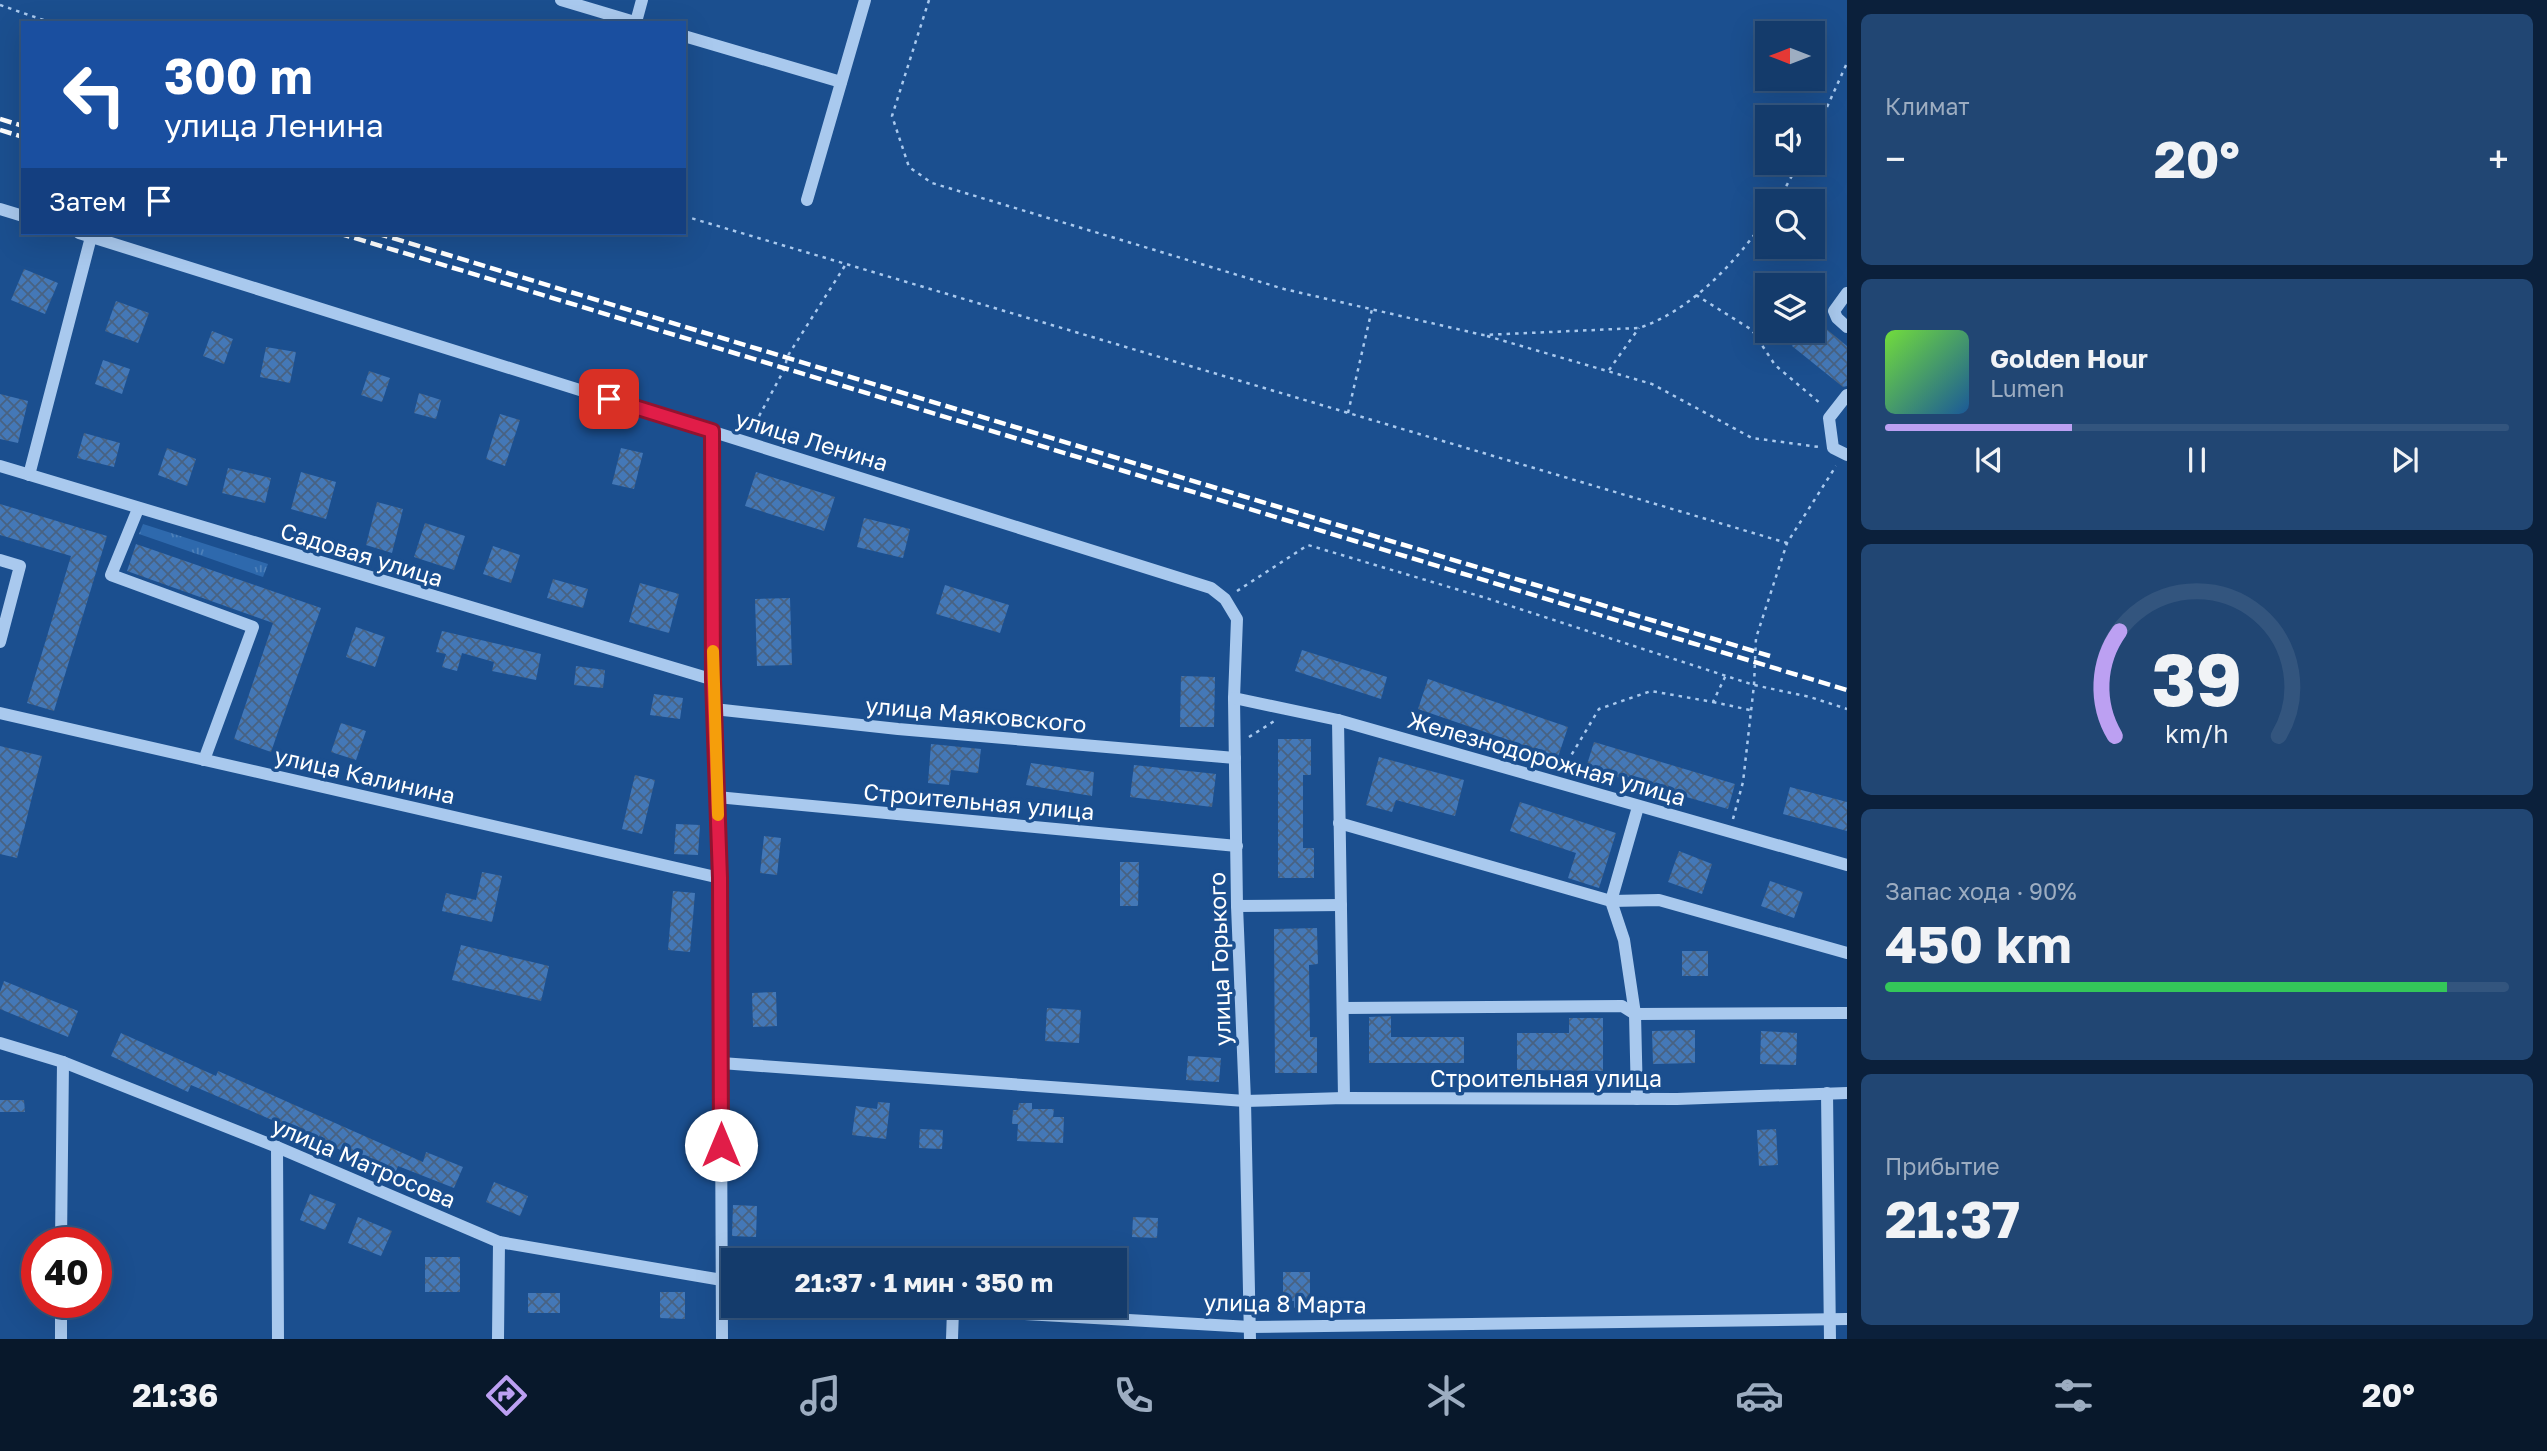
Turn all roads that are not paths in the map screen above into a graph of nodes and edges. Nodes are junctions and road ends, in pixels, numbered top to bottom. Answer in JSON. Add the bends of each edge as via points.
{"nodes":[{"id":1,"x":561,"y":0,"type":"edge"},
{"id":2,"x":642,"y":0,"type":"edge"},
{"id":3,"x":865,"y":0,"type":"edge"},
{"id":4,"x":634,"y":21,"type":"edge"},
{"id":5,"x":637,"y":21,"type":"edge"},
{"id":6,"x":686,"y":37,"type":"edge"},
{"id":7,"x":841,"y":82,"type":"junction"},
{"id":8,"x":807,"y":200,"type":"dead end"},
{"id":9,"x":0,"y":209,"type":"edge"},
{"id":10,"x":21,"y":215,"type":"edge"},
{"id":11,"x":85,"y":235,"type":"edge"},
{"id":12,"x":1847,"y":293,"type":"edge"},
{"id":13,"x":1847,"y":327,"type":"edge"},
{"id":14,"x":1847,"y":395,"type":"edge"},
{"id":15,"x":712,"y":431,"type":"junction"},
{"id":16,"x":1843,"y":451,"type":"edge"},
{"id":17,"x":0,"y":466,"type":"edge"},
{"id":18,"x":29,"y":475,"type":"junction"},
{"id":19,"x":138,"y":509,"type":"junction"},
{"id":20,"x":0,"y":560,"type":"edge"},
{"id":21,"x":1225,"y":598,"type":"joint"},
{"id":22,"x":0,"y":642,"type":"edge"},
{"id":23,"x":713,"y":680,"type":"junction"},
{"id":24,"x":1234,"y":698,"type":"junction"},
{"id":25,"x":714,"y":709,"type":"junction"},
{"id":26,"x":0,"y":713,"type":"edge"},
{"id":27,"x":1338,"y":720,"type":"junction"},
{"id":28,"x":1235,"y":758,"type":"junction"},
{"id":29,"x":204,"y":760,"type":"junction"},
{"id":30,"x":717,"y":797,"type":"junction"},
{"id":31,"x":1638,"y":807,"type":"junction"},
{"id":32,"x":1339,"y":823,"type":"junction"},
{"id":33,"x":1237,"y":846,"type":"junction"},
{"id":34,"x":1847,"y":866,"type":"edge"},
{"id":35,"x":720,"y":878,"type":"junction"},
{"id":36,"x":1611,"y":901,"type":"junction"},
{"id":37,"x":1341,"y":905,"type":"junction"},
{"id":38,"x":1237,"y":906,"type":"junction"},
{"id":39,"x":1847,"y":953,"type":"edge"},
{"id":40,"x":1343,"y":1008,"type":"junction"},
{"id":41,"x":1847,"y":1013,"type":"edge"},
{"id":42,"x":1635,"y":1014,"type":"junction"},
{"id":43,"x":0,"y":1043,"type":"edge"},
{"id":44,"x":63,"y":1062,"type":"junction"},
{"id":45,"x":721,"y":1063,"type":"junction"},
{"id":46,"x":1826,"y":1093,"type":"junction"},
{"id":47,"x":1847,"y":1093,"type":"edge"},
{"id":48,"x":1344,"y":1098,"type":"junction"},
{"id":49,"x":1637,"y":1099,"type":"junction"},
{"id":50,"x":1245,"y":1101,"type":"junction"},
{"id":51,"x":277,"y":1147,"type":"junction"},
{"id":52,"x":61,"y":1227,"type":"edge"},
{"id":53,"x":499,"y":1242,"type":"junction"},
{"id":54,"x":722,"y":1248,"type":"edge"},
{"id":55,"x":721,"y":1280,"type":"edge"},
{"id":56,"x":61,"y":1318,"type":"edge"},
{"id":57,"x":722,"y":1318,"type":"edge"},
{"id":58,"x":953,"y":1318,"type":"edge"},
{"id":59,"x":1056,"y":1318,"type":"edge"},
{"id":60,"x":1829,"y":1319,"type":"junction"},
{"id":61,"x":1847,"y":1319,"type":"edge"},
{"id":62,"x":1250,"y":1333,"type":"edge"},
{"id":63,"x":61,"y":1339,"type":"edge"},
{"id":64,"x":278,"y":1339,"type":"edge"},
{"id":65,"x":498,"y":1339,"type":"edge"},
{"id":66,"x":722,"y":1339,"type":"edge"},
{"id":67,"x":952,"y":1339,"type":"edge"},
{"id":68,"x":1830,"y":1339,"type":"edge"}],
"edges":[{"from":1,"to":4,"type":"street"},
{"from":2,"to":5,"type":"street"},
{"from":3,"to":7,"type":"street"},
{"from":6,"to":7,"type":"street"},
{"from":7,"to":8,"type":"street"},
{"from":9,"to":10,"type":"street"},
{"from":11,"to":15,"type":"street","name":"улица Ленина"},
{"from":11,"to":18,"type":"street"},
{"from":12,"to":13,"type":"street","via":[[1834,311]]},
{"from":14,"to":16,"type":"street","via":[[1829,422]]},
{"from":15,"to":21,"type":"street","name":"улица Ленина","via":[[1211,587]]},
{"from":15,"to":23,"type":"street"},
{"from":17,"to":18,"type":"street","name":"Садовая улица"},
{"from":18,"to":19,"type":"street","name":"Садовая улица"},
{"from":19,"to":23,"type":"street","name":"Садовая улица"},
{"from":19,"to":29,"type":"street","via":[[111,575],[253,627]]},
{"from":20,"to":22,"type":"street","via":[[20,566]]},
{"from":21,"to":24,"type":"street","name":"улица Горького","via":[[1237,619]]},
{"from":23,"to":25,"type":"street"},
{"from":24,"to":27,"type":"street","name":"Железнодорожная улица"},
{"from":24,"to":28,"type":"street","name":"улица Горького"},
{"from":25,"to":28,"type":"street","name":"улица Маяковского"},
{"from":25,"to":30,"type":"street"},
{"from":26,"to":29,"type":"street","name":"улица Калинина"},
{"from":27,"to":31,"type":"street","name":"Железнодорожная улица"},
{"from":27,"to":32,"type":"street"},
{"from":28,"to":33,"type":"street","name":"улица Горького"},
{"from":29,"to":35,"type":"street","name":"улица Калинина"},
{"from":30,"to":33,"type":"street","name":"Строительная улица"},
{"from":30,"to":35,"type":"street"},
{"from":31,"to":34,"type":"street","name":"Железнодорожная улица"},
{"from":31,"to":36,"type":"street"},
{"from":32,"to":36,"type":"street"},
{"from":32,"to":37,"type":"street"},
{"from":33,"to":38,"type":"street","name":"улица Горького"},
{"from":35,"to":45,"type":"street"},
{"from":36,"to":39,"type":"street","via":[[1659,900]]},
{"from":36,"to":42,"type":"street","via":[[1623,940]]},
{"from":37,"to":38,"type":"street"},
{"from":37,"to":40,"type":"street"},
{"from":38,"to":50,"type":"street","name":"улица Горького"},
{"from":40,"to":42,"type":"street","via":[[1622,1006]]},
{"from":40,"to":48,"type":"street"},
{"from":41,"to":42,"type":"street"},
{"from":42,"to":49,"type":"street"},
{"from":43,"to":44,"type":"street","name":"улица Матросова"},
{"from":44,"to":51,"type":"street","name":"улица Матросова"},
{"from":44,"to":52,"type":"street"},
{"from":45,"to":50,"type":"street","name":"Строительная улица"},
{"from":45,"to":54,"type":"street"},
{"from":46,"to":47,"type":"street","name":"Строительная улица"},
{"from":46,"to":49,"type":"street","name":"Строительная улица"},
{"from":46,"to":60,"type":"street"},
{"from":48,"to":49,"type":"street","name":"Строительная улица"},
{"from":48,"to":50,"type":"street","name":"Строительная улица"},
{"from":50,"to":62,"type":"street","name":"улица Горького"},
{"from":51,"to":53,"type":"street","name":"улица Матросова"},
{"from":51,"to":64,"type":"street"},
{"from":53,"to":55,"type":"street","name":"улица Матросова"},
{"from":53,"to":65,"type":"street"},
{"from":56,"to":63,"type":"street"},
{"from":57,"to":66,"type":"street"},
{"from":58,"to":67,"type":"street"},
{"from":59,"to":62,"type":"street","name":"улица 8 Марта"},
{"from":60,"to":61,"type":"street","name":"улица 8 Марта"},
{"from":60,"to":62,"type":"street","name":"улица 8 Марта"},
{"from":60,"to":68,"type":"street"}]}
